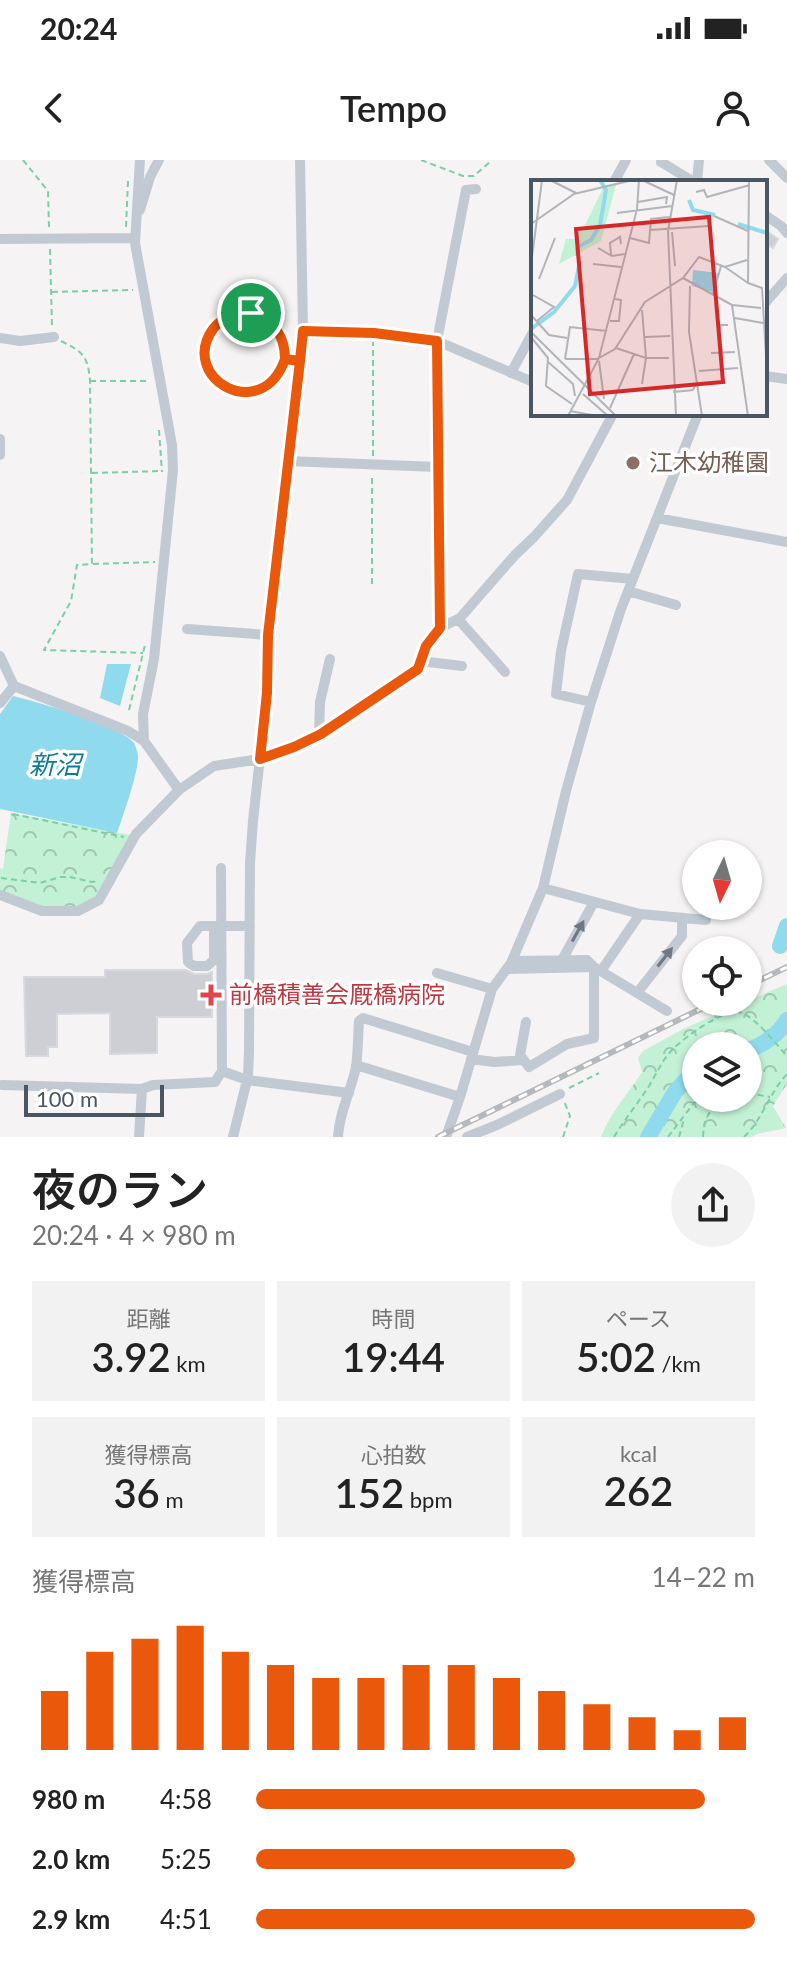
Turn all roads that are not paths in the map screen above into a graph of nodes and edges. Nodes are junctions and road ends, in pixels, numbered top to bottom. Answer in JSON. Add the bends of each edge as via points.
{"nodes":[{"id":1,"x":140,"y":160,"type":"edge"},
{"id":2,"x":159,"y":160,"type":"edge"},
{"id":3,"x":300,"y":160,"type":"edge"},
{"id":4,"x":626,"y":160,"type":"edge"},
{"id":5,"x":662,"y":160,"type":"edge"},
{"id":6,"x":699,"y":160,"type":"edge"},
{"id":7,"x":769,"y":160,"type":"edge"},
{"id":8,"x":787,"y":178,"type":"edge"},
{"id":9,"x":615,"y":180,"type":"edge"},
{"id":10,"x":695,"y":180,"type":"edge"},
{"id":11,"x":697,"y":180,"type":"edge"},
{"id":12,"x":476,"y":189,"type":"dead end"},
{"id":13,"x":767,"y":216,"type":"edge"},
{"id":14,"x":136,"y":221,"type":"junction"},
{"id":15,"x":787,"y":233,"type":"edge"},
{"id":16,"x":130,"y":238,"type":"junction"},
{"id":17,"x":0,"y":239,"type":"edge"},
{"id":18,"x":787,"y":278,"type":"edge"},
{"id":19,"x":767,"y":301,"type":"edge"},
{"id":20,"x":303,"y":331,"type":"junction"},
{"id":21,"x":531,"y":336,"type":"edge"},
{"id":22,"x":54,"y":337,"type":"road end"},
{"id":23,"x":0,"y":338,"type":"edge"},
{"id":24,"x":437,"y":341,"type":"junction"},
{"id":25,"x":285,"y":359,"type":"junction"},
{"id":26,"x":300,"y":361,"type":"junction"},
{"id":27,"x":511,"y":373,"type":"junction"},
{"id":28,"x":767,"y":376,"type":"edge"},
{"id":29,"x":787,"y":379,"type":"edge"},
{"id":30,"x":531,"y":381,"type":"edge"},
{"id":31,"x":609,"y":416,"type":"edge"},
{"id":32,"x":697,"y":416,"type":"edge"},
{"id":33,"x":0,"y":439,"type":"edge"},
{"id":34,"x":0,"y":455,"type":"edge"},
{"id":35,"x":288,"y":461,"type":"junction"},
{"id":36,"x":437,"y":467,"type":"junction"},
{"id":37,"x":657,"y":518,"type":"junction"},
{"id":38,"x":787,"y":542,"type":"edge"},
{"id":39,"x":633,"y":579,"type":"junction"},
{"id":40,"x":628,"y":591,"type":"junction"},
{"id":41,"x":676,"y":605,"type":"dead end"},
{"id":42,"x":458,"y":619,"type":"junction"},
{"id":43,"x":440,"y":628,"type":"junction"},
{"id":44,"x":187,"y":629,"type":"dead end"},
{"id":45,"x":268,"y":635,"type":"junction"},
{"id":46,"x":0,"y":656,"type":"edge"},
{"id":47,"x":330,"y":659,"type":"dead end"},
{"id":48,"x":420,"y":661,"type":"junction"},
{"id":49,"x":462,"y":666,"type":"dead end"},
{"id":50,"x":505,"y":672,"type":"dead end"},
{"id":51,"x":14,"y":686,"type":"junction"},
{"id":52,"x":591,"y":702,"type":"junction"},
{"id":53,"x":0,"y":703,"type":"edge"},
{"id":54,"x":319,"y":735,"type":"junction"},
{"id":55,"x":144,"y":741,"type":"junction"},
{"id":56,"x":260,"y":759,"type":"junction"},
{"id":57,"x":179,"y":790,"type":"junction"},
{"id":58,"x":221,"y":868,"type":"dead end"},
{"id":59,"x":543,"y":888,"type":"junction"},
{"id":60,"x":0,"y":895,"type":"edge"},
{"id":61,"x":594,"y":902,"type":"junction"},
{"id":62,"x":640,"y":914,"type":"junction"},
{"id":63,"x":682,"y":918,"type":"edge"},
{"id":64,"x":682,"y":920,"type":"edge"},
{"id":65,"x":218,"y":926,"type":"junction"},
{"id":66,"x":250,"y":926,"type":"junction"},
{"id":67,"x":562,"y":960,"type":"junction"},
{"id":68,"x":509,"y":965,"type":"junction"},
{"id":69,"x":598,"y":969,"type":"junction"},
{"id":70,"x":437,"y":973,"type":"dead end"},
{"id":71,"x":492,"y":989,"type":"junction"},
{"id":72,"x":637,"y":993,"type":"junction"},
{"id":73,"x":667,"y":1011,"type":"dead end"},
{"id":74,"x":526,"y":1022,"type":"dead end"},
{"id":75,"x":472,"y":1056,"type":"junction"},
{"id":76,"x":523,"y":1060,"type":"junction"},
{"id":77,"x":356,"y":1065,"type":"junction"},
{"id":78,"x":222,"y":1071,"type":"junction"},
{"id":79,"x":247,"y":1080,"type":"junction"},
{"id":80,"x":2,"y":1085,"type":"edge"},
{"id":81,"x":142,"y":1089,"type":"junction"},
{"id":82,"x":349,"y":1093,"type":"junction"},
{"id":83,"x":560,"y":1094,"type":"road end"},
{"id":84,"x":460,"y":1097,"type":"junction"},
{"id":85,"x":139,"y":1137,"type":"edge"},
{"id":86,"x":233,"y":1137,"type":"edge"},
{"id":87,"x":338,"y":1137,"type":"edge"},
{"id":88,"x":446,"y":1137,"type":"edge"},
{"id":89,"x":467,"y":1137,"type":"edge"}],
"edges":[{"from":1,"to":14,"type":"street"},
{"from":2,"to":14,"type":"street"},
{"from":3,"to":20,"type":"street"},
{"from":4,"to":9,"type":"street"},
{"from":5,"to":10,"type":"street"},
{"from":6,"to":11,"type":"street"},
{"from":7,"to":8,"type":"street"},
{"from":12,"to":24,"type":"street","via":[[466,190]]},
{"from":13,"to":15,"type":"street"},
{"from":14,"to":16,"type":"street"},
{"from":16,"to":17,"type":"street"},
{"from":16,"to":55,"type":"street","via":[[173,470]]},
{"from":18,"to":19,"type":"street"},
{"from":20,"to":24,"type":"street"},
{"from":20,"to":26,"type":"street"},
{"from":21,"to":27,"type":"street"},
{"from":22,"to":23,"type":"street"},
{"from":24,"to":27,"type":"street"},
{"from":24,"to":36,"type":"street"},
{"from":25,"to":25,"type":"street","via":[[272,382],[247,393],[221,385],[206,362],[205,349],[217,324],[251,313],[273,324],[285,346]]},
{"from":25,"to":26,"type":"street"},
{"from":26,"to":35,"type":"street"},
{"from":27,"to":30,"type":"street"},
{"from":28,"to":29,"type":"street"},
{"from":31,"to":42,"type":"street","via":[[567,500]]},
{"from":32,"to":37,"type":"street"},
{"from":33,"to":34,"type":"street"},
{"from":35,"to":36,"type":"street"},
{"from":35,"to":45,"type":"street"},
{"from":36,"to":43,"type":"street"},
{"from":37,"to":38,"type":"street"},
{"from":37,"to":39,"type":"street"},
{"from":39,"to":40,"type":"street"},
{"from":39,"to":52,"type":"street","via":[[578,574],[556,694]]},
{"from":40,"to":41,"type":"street"},
{"from":40,"to":52,"type":"street"},
{"from":42,"to":43,"type":"street"},
{"from":42,"to":50,"type":"street"},
{"from":43,"to":48,"type":"street"},
{"from":44,"to":45,"type":"street"},
{"from":45,"to":56,"type":"street"},
{"from":46,"to":51,"type":"street"},
{"from":47,"to":54,"type":"street"},
{"from":48,"to":49,"type":"street"},
{"from":48,"to":54,"type":"street","via":[[418,669]]},
{"from":51,"to":53,"type":"street"},
{"from":51,"to":55,"type":"street"},
{"from":52,"to":59,"type":"street"},
{"from":54,"to":56,"type":"street"},
{"from":55,"to":57,"type":"street"},
{"from":56,"to":57,"type":"street","via":[[214,766]]},
{"from":56,"to":66,"type":"street"},
{"from":57,"to":60,"type":"street","via":[[136,834],[99,900],[78,911],[42,911]]},
{"from":58,"to":65,"type":"street"},
{"from":59,"to":61,"type":"street"},
{"from":59,"to":68,"type":"street"},
{"from":61,"to":62,"type":"street"},
{"from":67,"to":61,"type":"street","one_way":true},
{"from":62,"to":63,"type":"street"},
{"from":62,"to":69,"type":"street"},
{"from":72,"to":64,"type":"street","one_way":true,"via":[[682,936]]},
{"from":65,"to":66,"type":"street"},
{"from":65,"to":78,"type":"street"},
{"from":66,"to":79,"type":"street"},
{"from":67,"to":68,"type":"street"},
{"from":67,"to":69,"type":"street","via":[[587,960]]},
{"from":68,"to":69,"type":"street"},
{"from":68,"to":71,"type":"street"},
{"from":69,"to":72,"type":"street"},
{"from":69,"to":76,"type":"street","via":[[594,1038],[567,1044],[529,1067]]},
{"from":70,"to":71,"type":"street"},
{"from":71,"to":75,"type":"street"},
{"from":72,"to":73,"type":"street"},
{"from":74,"to":76,"type":"street"},
{"from":75,"to":76,"type":"street","via":[[494,1062]]},
{"from":75,"to":77,"type":"street","via":[[363,1018]]},
{"from":75,"to":84,"type":"street"},
{"from":77,"to":82,"type":"street"},
{"from":77,"to":84,"type":"street"},
{"from":78,"to":79,"type":"street"},
{"from":78,"to":81,"type":"street","via":[[215,1082]]},
{"from":79,"to":82,"type":"street"},
{"from":79,"to":86,"type":"street"},
{"from":80,"to":81,"type":"street"},
{"from":81,"to":85,"type":"street"},
{"from":82,"to":87,"type":"street"},
{"from":83,"to":89,"type":"street"},
{"from":84,"to":88,"type":"street"}]}
